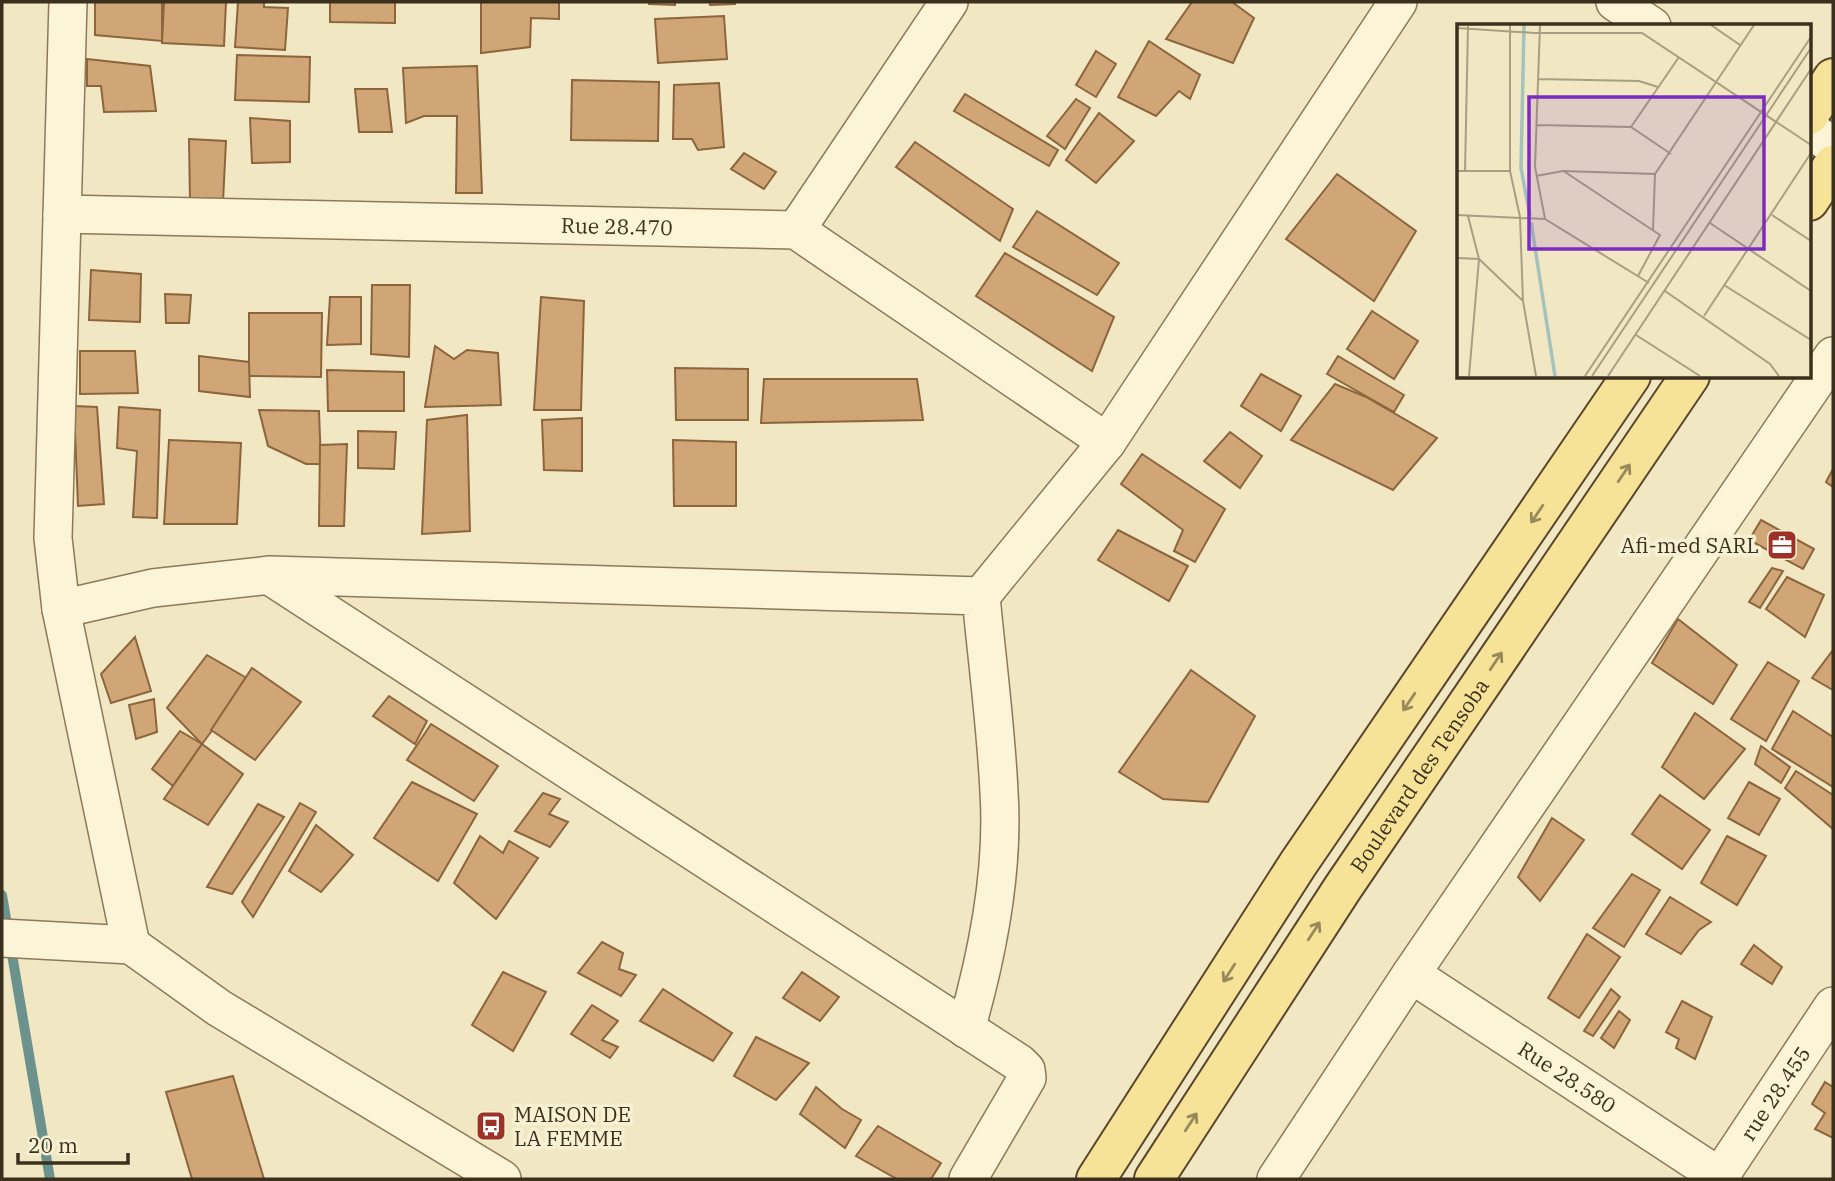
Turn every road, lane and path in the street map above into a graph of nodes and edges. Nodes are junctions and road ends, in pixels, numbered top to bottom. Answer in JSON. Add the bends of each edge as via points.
{"nodes":[{"id":1,"x":68,"y":2,"type":"edge"},
{"id":2,"x":949,"y":2,"type":"edge"},
{"id":3,"x":1398,"y":2,"type":"edge"},
{"id":4,"x":1615,"y":2,"type":"edge"},
{"id":5,"x":1650,"y":24,"type":"edge"},
{"id":6,"x":1833,"y":78,"type":"edge"},
{"id":7,"x":1811,"y":112,"type":"edge"},
{"id":8,"x":1811,"y":130,"type":"edge"},
{"id":9,"x":1833,"y":146,"type":"edge"},
{"id":10,"x":1833,"y":165,"type":"edge"},
{"id":11,"x":1811,"y":198,"type":"edge"},
{"id":12,"x":62,"y":214,"type":"junction"},
{"id":13,"x":796,"y":230,"type":"junction"},
{"id":14,"x":1833,"y":356,"type":"edge"},
{"id":15,"x":1630,"y":378,"type":"edge"},
{"id":16,"x":1689,"y":378,"type":"edge"},
{"id":17,"x":1107,"y":442,"type":"junction"},
{"id":18,"x":270,"y":575,"type":"junction"},
{"id":19,"x":981,"y":596,"type":"junction"},
{"id":20,"x":61,"y":609,"type":"junction"},
{"id":21,"x":2,"y":938,"type":"edge"},
{"id":22,"x":131,"y":945,"type":"junction"},
{"id":23,"x":1411,"y":974,"type":"junction"},
{"id":24,"x":1833,"y":1006,"type":"edge"},
{"id":25,"x":966,"y":1029,"type":"junction"},
{"id":26,"x":502,"y":1179,"type":"edge"},
{"id":27,"x":968,"y":1179,"type":"edge"},
{"id":28,"x":1096,"y":1179,"type":"edge"},
{"id":29,"x":1154,"y":1179,"type":"edge"},
{"id":30,"x":1276,"y":1179,"type":"edge"},
{"id":31,"x":1721,"y":1179,"type":"edge"}],
"edges":[{"from":1,"to":12,"type":"street"},
{"from":2,"to":13,"type":"street"},
{"from":3,"to":17,"type":"street"},
{"from":4,"to":5,"type":"street"},
{"from":6,"to":7,"type":"main road"},
{"from":8,"to":9,"type":"street"},
{"from":10,"to":11,"type":"main road"},
{"from":12,"to":13,"type":"street","name":"Rue 28.470"},
{"from":12,"to":20,"type":"street","via":[[53,538]]},
{"from":13,"to":17,"type":"street"},
{"from":14,"to":23,"type":"street"},
{"from":15,"to":28,"type":"main road","one_way":true,"via":[[1298,864]]},
{"from":29,"to":16,"type":"main road","name":"Boulevard des Tensoba","one_way":true,"via":[[1349,877]]},
{"from":17,"to":19,"type":"street"},
{"from":18,"to":19,"type":"street"},
{"from":18,"to":20,"type":"street","via":[[153,588]]},
{"from":18,"to":25,"type":"street"},
{"from":19,"to":25,"type":"street","via":[[1000,794],[997,858],[981,976]]},
{"from":20,"to":22,"type":"street"},
{"from":21,"to":22,"type":"street"},
{"from":22,"to":26,"type":"street","via":[[219,1007]]},
{"from":23,"to":30,"type":"street"},
{"from":23,"to":31,"type":"street","name":"Rue 28.580"},
{"from":24,"to":31,"type":"street","name":"rue 28.455"},
{"from":25,"to":27,"type":"street","via":[[1019,1063],[1027,1078]]}]}
